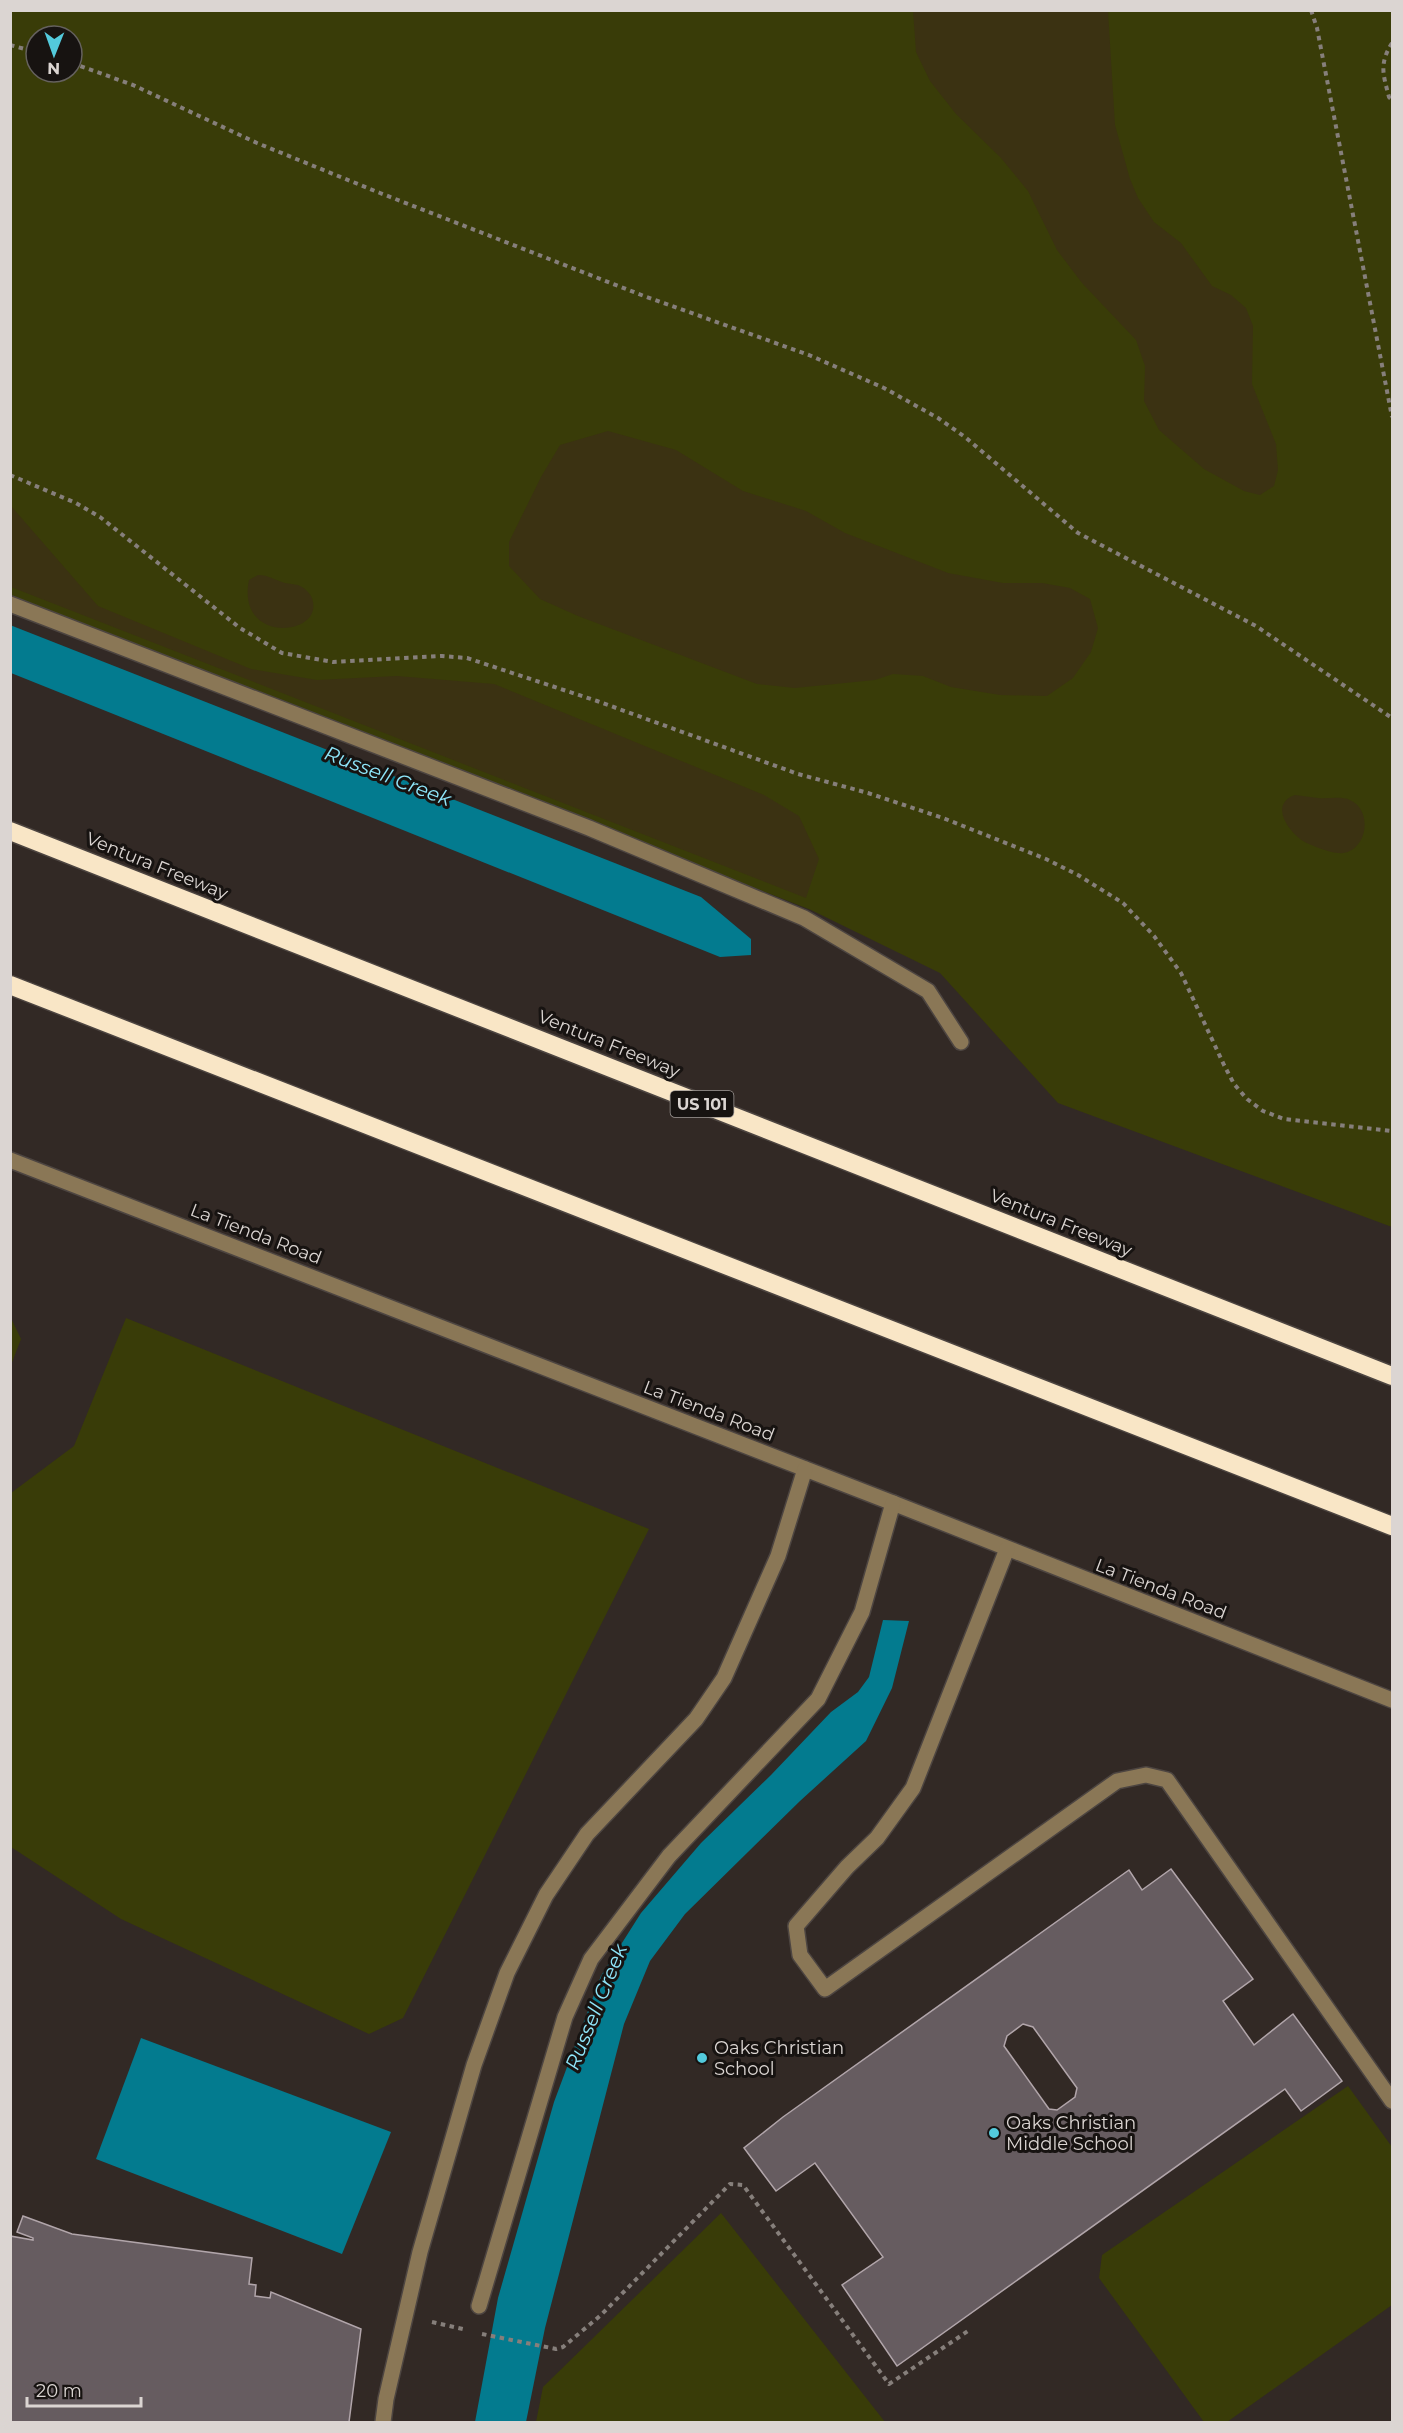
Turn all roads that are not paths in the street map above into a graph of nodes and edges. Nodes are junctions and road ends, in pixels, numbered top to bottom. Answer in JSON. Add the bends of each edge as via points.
{"nodes":[{"id":1,"x":10,"y":604,"type":"edge"},
{"id":2,"x":10,"y":831,"type":"edge"},
{"id":3,"x":10,"y":985,"type":"edge"},
{"id":4,"x":961,"y":1042,"type":"dead end"},
{"id":5,"x":10,"y":1160,"type":"edge"},
{"id":6,"x":1392,"y":1376,"type":"edge"},
{"id":7,"x":805,"y":1469,"type":"junction"},
{"id":8,"x":893,"y":1503,"type":"junction"},
{"id":9,"x":1392,"y":1526,"type":"edge"},
{"id":10,"x":1007,"y":1549,"type":"junction"},
{"id":11,"x":1392,"y":1700,"type":"edge"},
{"id":12,"x":1392,"y":2101,"type":"edge"},
{"id":13,"x":479,"y":2306,"type":"dead end"},
{"id":14,"x":383,"y":2422,"type":"edge"}],
"edges":[{"from":1,"to":4,"type":"street","via":[[589,828],[804,918],[928,991]]},
{"from":2,"to":6,"type":"highway","name":"Ventura Freeway","number":"US 101"},
{"from":3,"to":9,"type":"highway"},
{"from":5,"to":7,"type":"street","name":"La Tienda Road"},
{"from":7,"to":8,"type":"street","name":"La Tienda Road"},
{"from":7,"to":14,"type":"street","via":[[778,1556],[724,1678],[696,1719],[587,1834],[546,1895],[507,1973],[474,2065],[420,2252]]},
{"from":8,"to":10,"type":"street","name":"La Tienda Road"},
{"from":8,"to":13,"type":"street","via":[[862,1612],[818,1699],[669,1856],[591,1959],[565,2017]]},
{"from":10,"to":11,"type":"street","name":"La Tienda Road"},
{"from":10,"to":12,"type":"street","via":[[913,1788],[878,1838],[796,1926],[800,1954],[825,1989],[1117,1781],[1146,1775],[1167,1780]]}]}
